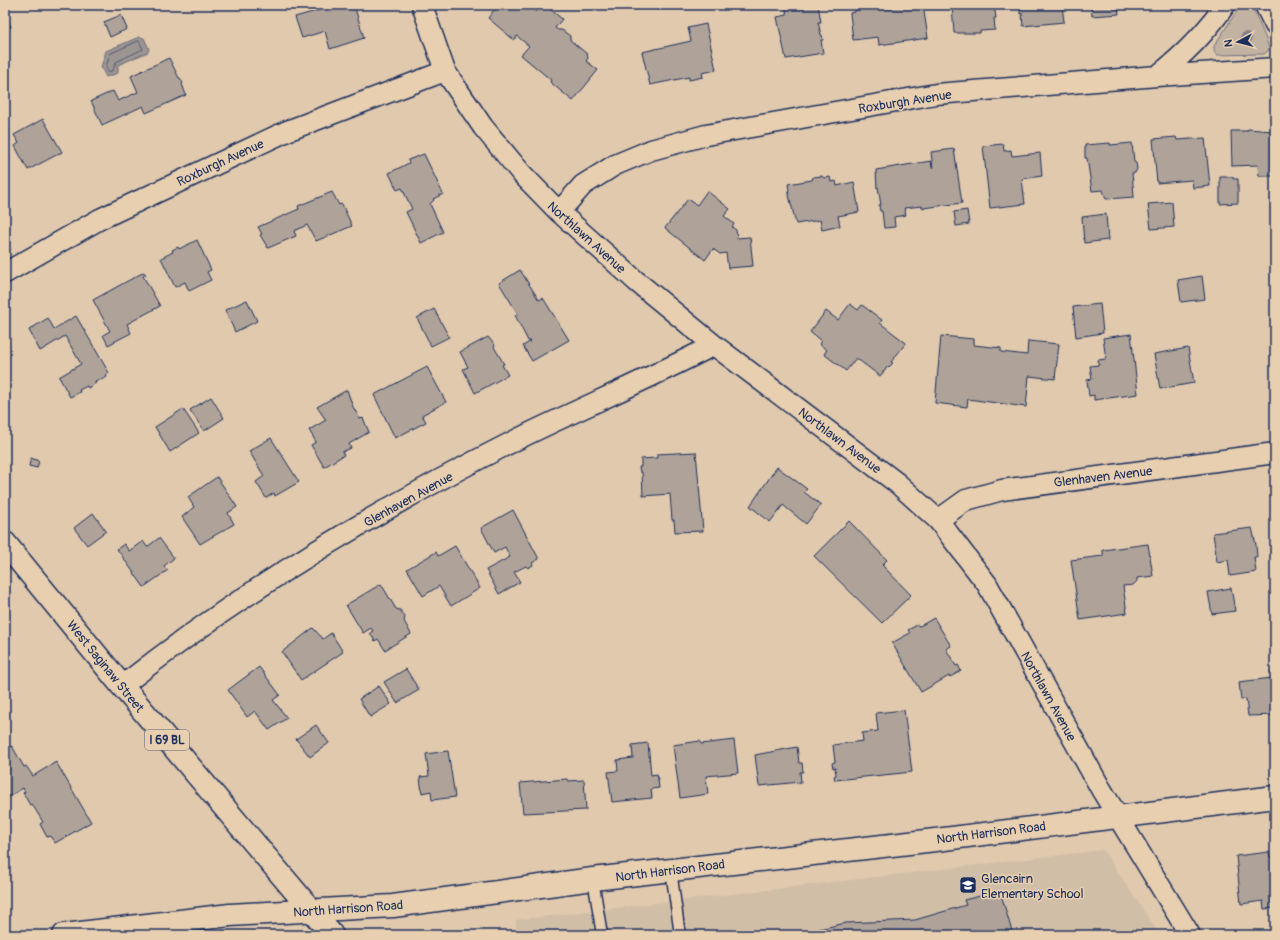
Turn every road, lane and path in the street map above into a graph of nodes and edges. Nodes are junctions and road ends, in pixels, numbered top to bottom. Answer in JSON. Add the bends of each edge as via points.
{"nodes":[{"id":1,"x":422,"y":5,"type":"edge"},
{"id":2,"x":1225,"y":5,"type":"edge"},
{"id":3,"x":1266,"y":5,"type":"edge"},
{"id":4,"x":1275,"y":25,"type":"edge"},
{"id":5,"x":1275,"y":68,"type":"edge"},
{"id":6,"x":445,"y":71,"type":"junction"},
{"id":7,"x":1157,"y":76,"type":"junction"},
{"id":8,"x":559,"y":212,"type":"junction"},
{"id":9,"x":5,"y":273,"type":"edge"},
{"id":10,"x":714,"y":345,"type":"junction"},
{"id":11,"x":1275,"y":453,"type":"edge"},
{"id":12,"x":938,"y":520,"type":"junction"},
{"id":13,"x":5,"y":543,"type":"edge"},
{"id":14,"x":122,"y":686,"type":"junction"},
{"id":15,"x":1275,"y":797,"type":"edge"},
{"id":16,"x":1117,"y":817,"type":"junction"},
{"id":17,"x":671,"y":870,"type":"junction"},
{"id":18,"x":593,"y":879,"type":"junction"},
{"id":19,"x":311,"y":911,"type":"junction"},
{"id":20,"x":64,"y":935,"type":"edge"},
{"id":21,"x":332,"y":935,"type":"edge"},
{"id":22,"x":602,"y":935,"type":"edge"},
{"id":23,"x":680,"y":935,"type":"edge"},
{"id":24,"x":1190,"y":935,"type":"edge"}],
"edges":[{"from":1,"to":6,"type":"street","name":"Northlawn Avenue"},
{"from":2,"to":7,"type":"street","via":[[1183,56]]},
{"from":3,"to":4,"type":"street"},
{"from":5,"to":7,"type":"street","name":"Roxburgh Avenue"},
{"from":6,"to":8,"type":"street","name":"Northlawn Avenue","via":[[483,127],[522,174]]},
{"from":6,"to":9,"type":"street","name":"Roxburgh Avenue","via":[[272,138],[100,219]]},
{"from":7,"to":8,"type":"street","name":"Roxburgh Avenue","via":[[936,94],[706,135],[651,150],[615,165],[583,185]]},
{"from":8,"to":10,"type":"street","name":"Northlawn Avenue","via":[[636,281]]},
{"from":10,"to":12,"type":"street","name":"Northlawn Avenue","via":[[897,482]]},
{"from":10,"to":14,"type":"street","name":"Glenhaven Avenue","via":[[527,434],[326,544],[228,608]]},
{"from":11,"to":12,"type":"street","name":"Glenhaven Avenue","via":[[1002,490],[966,500]]},
{"from":12,"to":16,"type":"street","name":"Northlawn Avenue","via":[[987,584]]},
{"from":13,"to":14,"type":"street","name":"West Saginaw Street","number":"I 69 BL"},
{"from":14,"to":19,"type":"street","name":"West Saginaw Street","number":"I 69 BL"},
{"from":15,"to":16,"type":"street","name":"North Harrison Road"},
{"from":16,"to":17,"type":"street","name":"North Harrison Road"},
{"from":16,"to":24,"type":"street","name":"Northlawn Avenue"},
{"from":17,"to":18,"type":"street","name":"North Harrison Road"},
{"from":17,"to":23,"type":"lane"},
{"from":18,"to":19,"type":"street","name":"North Harrison Road","via":[[393,906]]},
{"from":18,"to":22,"type":"lane"},
{"from":19,"to":20,"type":"street","name":"North Harrison Road","via":[[230,915]]},
{"from":19,"to":21,"type":"street","name":"West Saginaw Street","number":"I 69 BL"}]}
